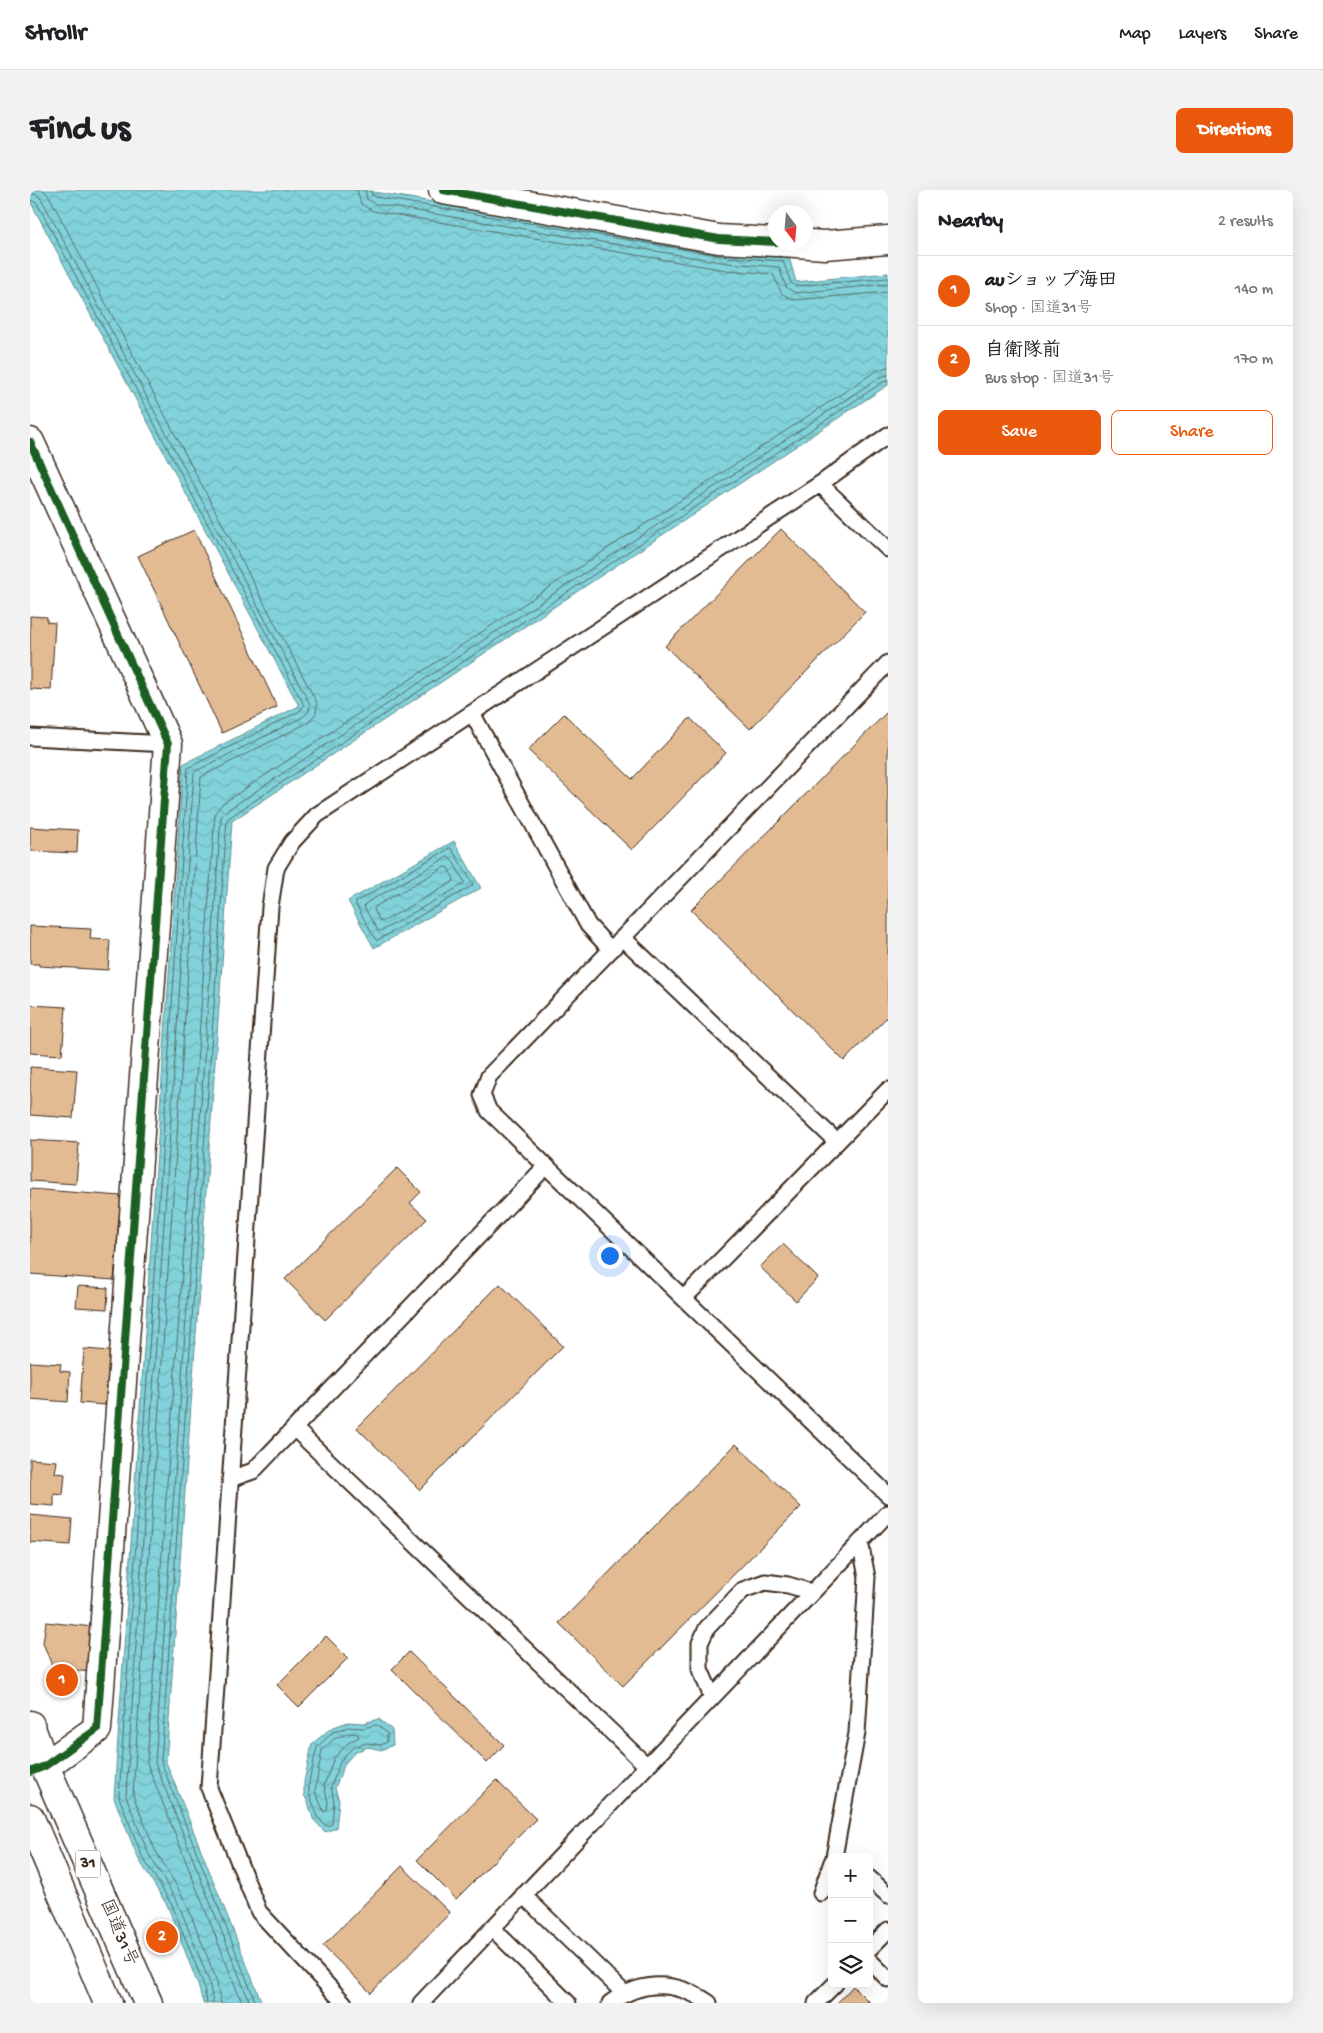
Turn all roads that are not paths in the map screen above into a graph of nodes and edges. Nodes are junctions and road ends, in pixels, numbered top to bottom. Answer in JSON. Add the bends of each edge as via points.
{"nodes":[{"id":1,"x":443,"y":190,"type":"edge"},
{"id":2,"x":888,"y":240,"type":"edge"},
{"id":3,"x":768,"y":242,"type":"edge"},
{"id":4,"x":813,"y":244,"type":"edge"},
{"id":5,"x":888,"y":435,"type":"edge"},
{"id":6,"x":30,"y":442,"type":"edge"},
{"id":7,"x":820,"y":484,"type":"junction"},
{"id":8,"x":888,"y":549,"type":"edge"},
{"id":9,"x":888,"y":662,"type":"edge"},
{"id":10,"x":472,"y":713,"type":"junction"},
{"id":11,"x":30,"y":737,"type":"edge"},
{"id":12,"x":168,"y":744,"type":"junction"},
{"id":13,"x":623,"y":938,"type":"junction"},
{"id":14,"x":611,"y":950,"type":"junction"},
{"id":15,"x":888,"y":1090,"type":"edge"},
{"id":16,"x":837,"y":1142,"type":"junction"},
{"id":17,"x":546,"y":1166,"type":"junction"},
{"id":18,"x":684,"y":1298,"type":"junction"},
{"id":19,"x":294,"y":1428,"type":"junction"},
{"id":20,"x":230,"y":1479,"type":"junction"},
{"id":21,"x":888,"y":1495,"type":"edge"},
{"id":22,"x":888,"y":1513,"type":"edge"},
{"id":23,"x":860,"y":1542,"type":"junction"},
{"id":24,"x":812,"y":1592,"type":"junction"},
{"id":25,"x":712,"y":1697,"type":"junction"},
{"id":26,"x":30,"y":1725,"type":"edge"},
{"id":27,"x":45,"y":1766,"type":"junction"},
{"id":28,"x":647,"y":1766,"type":"junction"},
{"id":29,"x":30,"y":1818,"type":"edge"},
{"id":30,"x":837,"y":1853,"type":"edge"},
{"id":31,"x":828,"y":1877,"type":"edge"},
{"id":32,"x":873,"y":1882,"type":"edge"},
{"id":33,"x":821,"y":1893,"type":"dead end"},
{"id":34,"x":523,"y":1895,"type":"junction"},
{"id":35,"x":888,"y":1895,"type":"edge"},
{"id":36,"x":492,"y":1928,"type":"junction"},
{"id":37,"x":888,"y":1930,"type":"edge"},
{"id":38,"x":873,"y":1945,"type":"edge"},
{"id":39,"x":873,"y":1964,"type":"edge"},
{"id":40,"x":888,"y":1979,"type":"edge"},
{"id":41,"x":831,"y":1988,"type":"edge"},
{"id":42,"x":624,"y":1993,"type":"junction"},
{"id":43,"x":108,"y":2003,"type":"edge"},
{"id":44,"x":148,"y":2003,"type":"edge"},
{"id":45,"x":344,"y":2003,"type":"edge"},
{"id":46,"x":421,"y":2003,"type":"edge"},
{"id":47,"x":568,"y":2003,"type":"edge"},
{"id":48,"x":610,"y":2003,"type":"edge"},
{"id":49,"x":709,"y":2003,"type":"edge"},
{"id":50,"x":816,"y":2003,"type":"edge"}],
"edges":[{"from":1,"to":3,"type":"main road","via":[[720,239]]},
{"from":2,"to":4,"type":"main road"},
{"from":5,"to":7,"type":"lane"},
{"from":6,"to":12,"type":"main road"},
{"from":7,"to":8,"type":"lane"},
{"from":7,"to":10,"type":"lane"},
{"from":9,"to":13,"type":"lane"},
{"from":10,"to":14,"type":"lane","via":[[588,925]]},
{"from":10,"to":20,"type":"lane","via":[[317,815],[292,842],[276,868],[269,917]]},
{"from":11,"to":12,"type":"lane"},
{"from":12,"to":27,"type":"main road","via":[[97,1729]]},
{"from":13,"to":14,"type":"lane"},
{"from":13,"to":16,"type":"lane"},
{"from":14,"to":17,"type":"lane","via":[[489,1076],[482,1095],[489,1111]]},
{"from":15,"to":16,"type":"lane"},
{"from":16,"to":18,"type":"lane"},
{"from":17,"to":18,"type":"lane"},
{"from":17,"to":19,"type":"lane"},
{"from":18,"to":21,"type":"lane"},
{"from":19,"to":20,"type":"lane","via":[[253,1471]]},
{"from":19,"to":28,"type":"lane"},
{"from":20,"to":45,"type":"lane","via":[[209,1788],[259,1912]]},
{"from":22,"to":23,"type":"lane"},
{"from":23,"to":24,"type":"lane"},
{"from":23,"to":30,"type":"lane","via":[[867,1577],[857,1733]]},
{"from":24,"to":25,"type":"lane"},
{"from":24,"to":25,"type":"lane","via":[[765,1582],[742,1590],[707,1628],[700,1643],[700,1669]]},
{"from":25,"to":28,"type":"lane"},
{"from":26,"to":27,"type":"main road","name":"国道31号","number":"31"},
{"from":27,"to":44,"type":"main road","name":"国道31号","number":"31"},
{"from":28,"to":34,"type":"lane"},
{"from":29,"to":43,"type":"main road","name":"国道31号","number":"31"},
{"from":31,"to":33,"type":"lane"},
{"from":32,"to":35,"type":"lane"},
{"from":34,"to":36,"type":"lane"},
{"from":34,"to":42,"type":"lane"},
{"from":36,"to":46,"type":"lane"},
{"from":36,"to":47,"type":"lane"},
{"from":37,"to":38,"type":"lane"},
{"from":39,"to":40,"type":"lane"},
{"from":41,"to":50,"type":"lane"},
{"from":42,"to":48,"type":"lane"},
{"from":42,"to":49,"type":"lane","via":[[658,1984],[675,1987]]}]}
